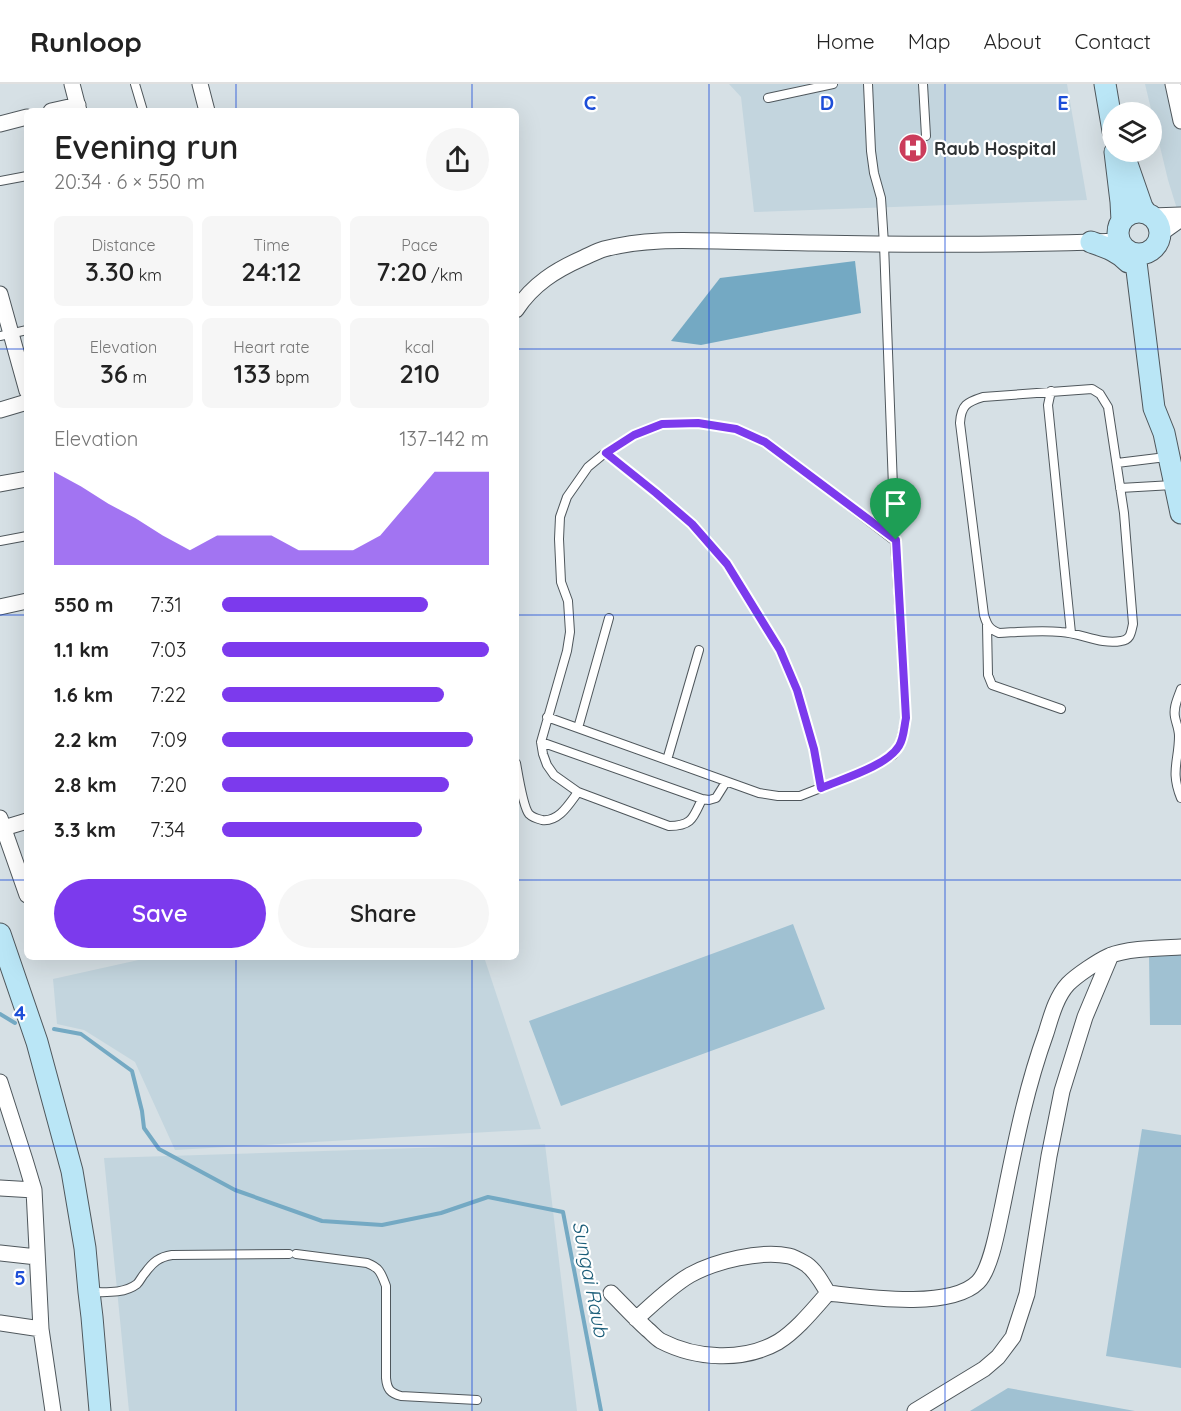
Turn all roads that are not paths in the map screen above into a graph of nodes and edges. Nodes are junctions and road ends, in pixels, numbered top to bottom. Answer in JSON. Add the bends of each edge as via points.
{"nodes":[{"id":1,"x":72,"y":84,"type":"edge"},
{"id":2,"x":135,"y":84,"type":"edge"},
{"id":3,"x":200,"y":84,"type":"edge"},
{"id":4,"x":833,"y":84,"type":"edge"},
{"id":5,"x":868,"y":84,"type":"edge"},
{"id":6,"x":923,"y":84,"type":"edge"},
{"id":7,"x":1106,"y":84,"type":"edge"},
{"id":8,"x":1173,"y":84,"type":"edge"},
{"id":9,"x":768,"y":98,"type":"dead end"},
{"id":10,"x":1109,"y":102,"type":"edge"},
{"id":11,"x":78,"y":108,"type":"edge"},
{"id":12,"x":142,"y":108,"type":"edge"},
{"id":13,"x":206,"y":108,"type":"edge"},
{"id":14,"x":24,"y":118,"type":"edge"},
{"id":15,"x":1181,"y":121,"type":"edge"},
{"id":16,"x":0,"y":123,"type":"edge"},
{"id":17,"x":926,"y":136,"type":"dead end"},
{"id":18,"x":1119,"y":162,"type":"edge"},
{"id":19,"x":1126,"y":162,"type":"edge"},
{"id":20,"x":24,"y":177,"type":"edge"},
{"id":21,"x":0,"y":181,"type":"edge"},
{"id":22,"x":1146,"y":227,"type":"edge"},
{"id":23,"x":1086,"y":242,"type":"junction"},
{"id":24,"x":884,"y":244,"type":"junction"},
{"id":25,"x":1138,"y":277,"type":"junction"},
{"id":26,"x":0,"y":294,"type":"edge"},
{"id":27,"x":519,"y":305,"type":"edge"},
{"id":28,"x":24,"y":331,"type":"edge"},
{"id":29,"x":6,"y":334,"type":"edge"},
{"id":30,"x":24,"y":384,"type":"edge"},
{"id":31,"x":1051,"y":391,"type":"junction"},
{"id":32,"x":24,"y":403,"type":"edge"},
{"id":33,"x":0,"y":410,"type":"edge"},
{"id":34,"x":1164,"y":433,"type":"junction"},
{"id":35,"x":606,"y":453,"type":"junction"},
{"id":36,"x":1168,"y":457,"type":"junction"},
{"id":37,"x":1117,"y":463,"type":"junction"},
{"id":38,"x":24,"y":480,"type":"edge"},
{"id":39,"x":0,"y":484,"type":"edge"},
{"id":40,"x":1174,"y":484,"type":"junction"},
{"id":41,"x":1120,"y":488,"type":"junction"},
{"id":42,"x":1181,"y":513,"type":"edge"},
{"id":43,"x":24,"y":537,"type":"edge"},
{"id":44,"x":896,"y":540,"type":"junction"},
{"id":45,"x":0,"y":541,"type":"edge"},
{"id":46,"x":24,"y":602,"type":"edge"},
{"id":47,"x":0,"y":607,"type":"edge"},
{"id":48,"x":609,"y":618,"type":"dead end"},
{"id":49,"x":987,"y":625,"type":"junction"},
{"id":50,"x":1071,"y":633,"type":"junction"},
{"id":51,"x":699,"y":650,"type":"dead end"},
{"id":52,"x":1181,"y":689,"type":"edge"},
{"id":53,"x":1061,"y":709,"type":"dead end"},
{"id":54,"x":547,"y":717,"type":"junction"},
{"id":55,"x":578,"y":729,"type":"junction"},
{"id":56,"x":541,"y":742,"type":"junction"},
{"id":57,"x":667,"y":760,"type":"junction"},
{"id":58,"x":519,"y":776,"type":"edge"},
{"id":59,"x":726,"y":782,"type":"junction"},
{"id":60,"x":821,"y":788,"type":"junction"},
{"id":61,"x":578,"y":792,"type":"junction"},
{"id":62,"x":1181,"y":798,"type":"edge"},
{"id":63,"x":702,"y":799,"type":"junction"},
{"id":64,"x":24,"y":821,"type":"edge"},
{"id":65,"x":1,"y":825,"type":"edge"},
{"id":66,"x":24,"y":887,"type":"edge"},
{"id":67,"x":0,"y":934,"type":"edge"},
{"id":68,"x":1181,"y":947,"type":"edge"},
{"id":69,"x":1111,"y":955,"type":"junction"},
{"id":70,"x":0,"y":1083,"type":"edge"},
{"id":71,"x":0,"y":1188,"type":"edge"},
{"id":72,"x":34,"y":1190,"type":"junction"},
{"id":73,"x":0,"y":1252,"type":"edge"},
{"id":74,"x":37,"y":1257,"type":"junction"},
{"id":75,"x":88,"y":1292,"type":"junction"},
{"id":76,"x":611,"y":1293,"type":"dead end"},
{"id":77,"x":828,"y":1293,"type":"junction"},
{"id":78,"x":636,"y":1319,"type":"junction"},
{"id":79,"x":0,"y":1323,"type":"edge"},
{"id":80,"x":41,"y":1329,"type":"junction"},
{"id":81,"x":477,"y":1400,"type":"dead end"},
{"id":82,"x":53,"y":1411,"type":"edge"},
{"id":83,"x":100,"y":1411,"type":"edge"},
{"id":84,"x":915,"y":1411,"type":"edge"}],
"edges":[{"from":1,"to":11,"type":"street"},
{"from":2,"to":12,"type":"lane"},
{"from":3,"to":13,"type":"street"},
{"from":4,"to":9,"type":"lane"},
{"from":5,"to":24,"type":"lane","via":[[871,151],[881,198]]},
{"from":6,"to":17,"type":"lane"},
{"from":7,"to":10,"type":"street"},
{"from":8,"to":15,"type":"street"},
{"from":14,"to":16,"type":"street"},
{"from":18,"to":22,"type":"street"},
{"from":19,"to":22,"type":"street"},
{"from":20,"to":21,"type":"lane"},
{"from":22,"to":23,"type":"street"},
{"from":22,"to":23,"type":"street","via":[[1106,225]]},
{"from":22,"to":25,"type":"street"},
{"from":22,"to":34,"type":"street","via":[[1169,408]]},
{"from":23,"to":24,"type":"street"},
{"from":23,"to":25,"type":"street","via":[[1121,255]]},
{"from":24,"to":27,"type":"street","via":[[633,242],[573,262],[538,284]]},
{"from":24,"to":44,"type":"lane"},
{"from":25,"to":34,"type":"street","via":[[1154,408]]},
{"from":26,"to":29,"type":"street"},
{"from":28,"to":29,"type":"lane"},
{"from":29,"to":30,"type":"street"},
{"from":31,"to":37,"type":"lane","via":[[1092,389],[1100,394],[1108,407]]},
{"from":31,"to":49,"type":"lane","via":[[983,397],[969,401],[961,413]]},
{"from":31,"to":50,"type":"lane","via":[[1048,405]]},
{"from":32,"to":33,"type":"street"},
{"from":34,"to":36,"type":"street"},
{"from":35,"to":44,"type":"lane","via":[[634,435],[662,424],[698,423],[736,429],[765,442]]},
{"from":35,"to":54,"type":"lane","via":[[588,467],[567,497],[560,517],[561,582],[568,601],[570,632]]},
{"from":35,"to":60,"type":"lane","via":[[692,524],[727,564],[780,650],[797,690]]},
{"from":36,"to":37,"type":"lane"},
{"from":36,"to":40,"type":"street"},
{"from":37,"to":41,"type":"lane"},
{"from":38,"to":39,"type":"street"},
{"from":40,"to":41,"type":"lane"},
{"from":40,"to":42,"type":"street"},
{"from":41,"to":50,"type":"lane","via":[[1131,635],[1122,641],[1107,642]]},
{"from":43,"to":45,"type":"lane"},
{"from":44,"to":60,"type":"lane","via":[[906,718],[900,745],[892,755],[869,769]]},
{"from":46,"to":47,"type":"street"},
{"from":48,"to":55,"type":"lane"},
{"from":49,"to":50,"type":"lane","via":[[999,633]]},
{"from":49,"to":53,"type":"lane","via":[[988,675],[992,685]]},
{"from":51,"to":57,"type":"lane"},
{"from":52,"to":62,"type":"lane","via":[[1175,706],[1179,734],[1174,775]]},
{"from":54,"to":55,"type":"lane"},
{"from":54,"to":56,"type":"lane"},
{"from":55,"to":57,"type":"lane"},
{"from":56,"to":61,"type":"lane","via":[[554,776]]},
{"from":56,"to":63,"type":"lane"},
{"from":57,"to":59,"type":"lane"},
{"from":58,"to":61,"type":"lane","via":[[526,808],[535,818],[552,819],[562,813]]},
{"from":59,"to":60,"type":"lane","via":[[778,796],[800,796]]},
{"from":59,"to":63,"type":"lane","via":[[716,798]]},
{"from":61,"to":63,"type":"lane","via":[[669,826],[688,823]]},
{"from":64,"to":65,"type":"street"},
{"from":65,"to":66,"type":"street"},
{"from":67,"to":75,"type":"street","via":[[37,1042],[72,1171]]},
{"from":68,"to":69,"type":"street"},
{"from":69,"to":77,"type":"street","via":[[1068,984],[1056,1003],[1020,1119],[998,1230],[986,1270],[978,1282],[950,1295],[929,1299],[891,1300]]},
{"from":69,"to":84,"type":"street","via":[[1085,1017],[1062,1091],[1027,1294],[1013,1336],[984,1369]]},
{"from":70,"to":72,"type":"street"},
{"from":71,"to":72,"type":"street"},
{"from":72,"to":74,"type":"street"},
{"from":73,"to":74,"type":"street"},
{"from":74,"to":80,"type":"street"},
{"from":75,"to":81,"type":"lane","via":[[129,1288],[160,1257],[172,1255],[292,1254],[367,1263],[377,1267],[386,1286],[386,1378],[391,1393]]},
{"from":75,"to":83,"type":"street"},
{"from":76,"to":78,"type":"street"},
{"from":77,"to":78,"type":"street","via":[[778,1342],[752,1353],[720,1356],[688,1351],[660,1340]]},
{"from":77,"to":78,"type":"street","via":[[807,1265],[790,1256],[765,1255],[715,1264],[690,1275]]},
{"from":79,"to":80,"type":"street"},
{"from":80,"to":82,"type":"street"}]}
